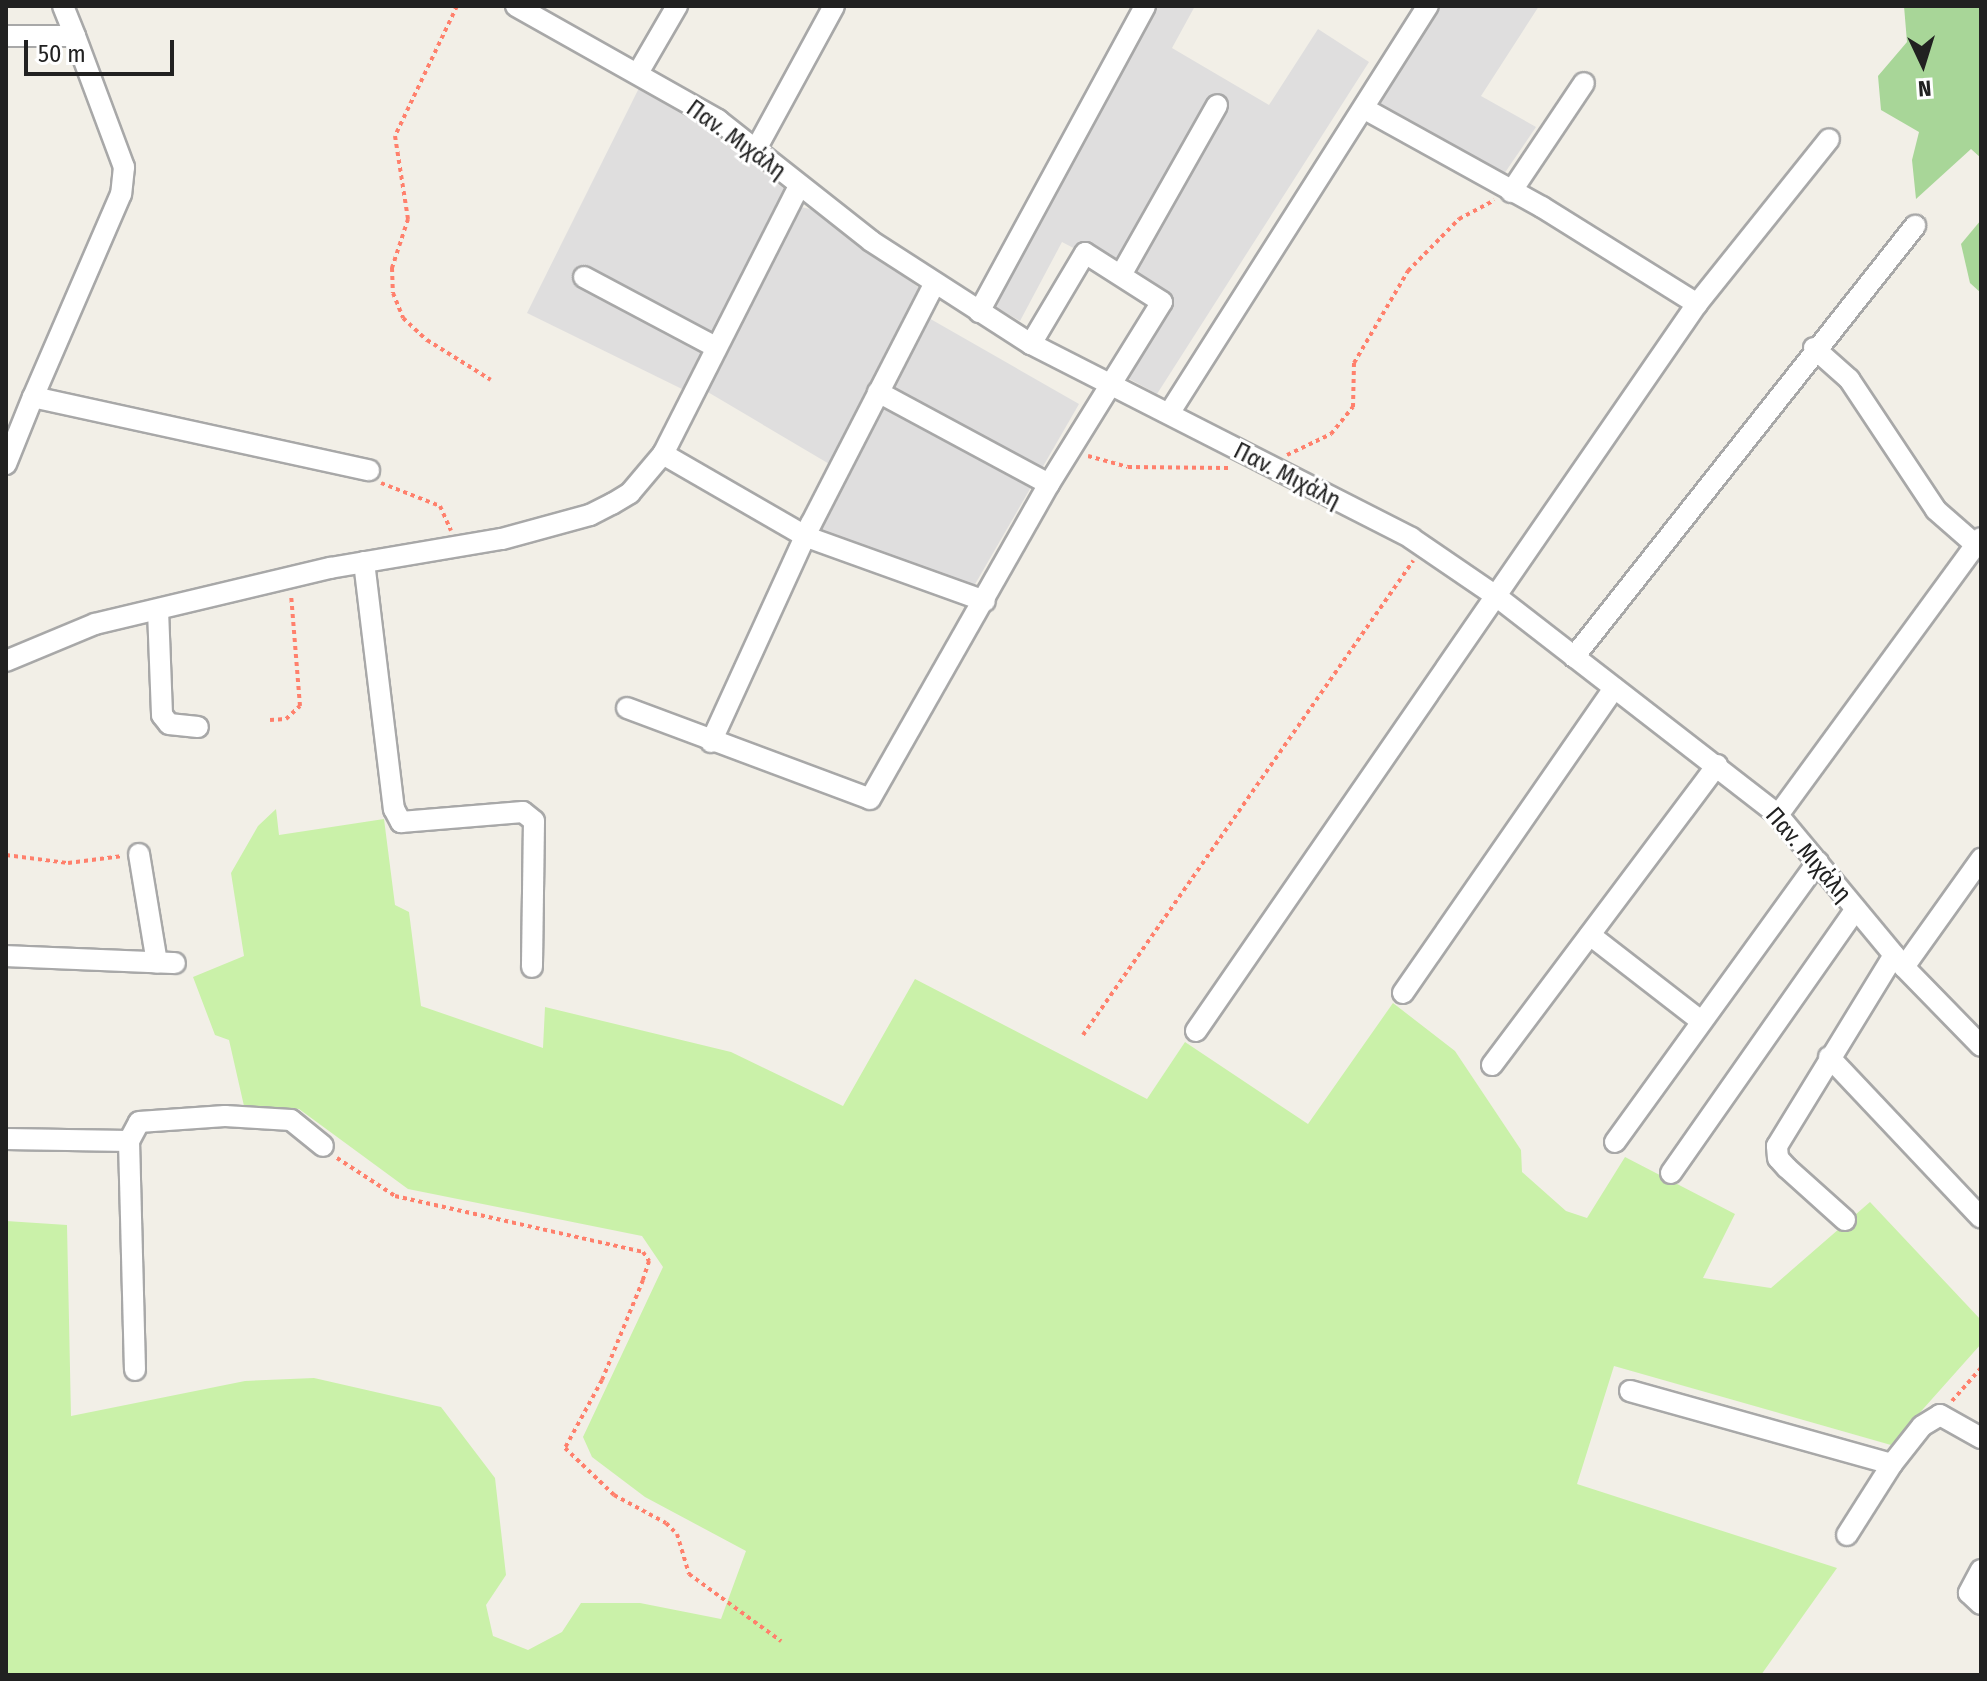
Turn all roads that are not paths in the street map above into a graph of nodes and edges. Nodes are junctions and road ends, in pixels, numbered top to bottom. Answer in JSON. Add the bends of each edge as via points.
{"nodes":[{"id":1,"x":63,"y":6,"type":"edge"},
{"id":2,"x":677,"y":6,"type":"edge"},
{"id":3,"x":834,"y":6,"type":"edge"},
{"id":4,"x":1145,"y":6,"type":"edge"},
{"id":5,"x":1428,"y":6,"type":"edge"},
{"id":6,"x":527,"y":9,"type":"edge"},
{"id":7,"x":6,"y":36,"type":"edge"},
{"id":8,"x":75,"y":36,"type":"junction"},
{"id":9,"x":638,"y":73,"type":"junction"},
{"id":10,"x":1584,"y":83,"type":"dead end"},
{"id":11,"x":1217,"y":105,"type":"dead end"},
{"id":12,"x":1365,"y":109,"type":"junction"},
{"id":13,"x":1829,"y":139,"type":"dead end"},
{"id":14,"x":755,"y":151,"type":"junction"},
{"id":15,"x":799,"y":186,"type":"junction"},
{"id":16,"x":1511,"y":192,"type":"junction"},
{"id":17,"x":1915,"y":226,"type":"dead end"},
{"id":18,"x":1121,"y":275,"type":"junction"},
{"id":19,"x":584,"y":277,"type":"dead end"},
{"id":20,"x":934,"y":285,"type":"junction"},
{"id":21,"x":1697,"y":304,"type":"junction"},
{"id":22,"x":979,"y":312,"type":"junction"},
{"id":23,"x":1031,"y":344,"type":"junction"},
{"id":24,"x":714,"y":346,"type":"junction"},
{"id":25,"x":1814,"y":348,"type":"junction"},
{"id":26,"x":1112,"y":386,"type":"junction"},
{"id":27,"x":878,"y":392,"type":"junction"},
{"id":28,"x":33,"y":397,"type":"junction"},
{"id":29,"x":1170,"y":412,"type":"junction"},
{"id":30,"x":663,"y":454,"type":"junction"},
{"id":31,"x":6,"y":464,"type":"edge"},
{"id":32,"x":369,"y":470,"type":"road end"},
{"id":33,"x":1049,"y":484,"type":"junction"},
{"id":34,"x":807,"y":537,"type":"junction"},
{"id":35,"x":1978,"y":541,"type":"edge"},
{"id":36,"x":364,"y":562,"type":"junction"},
{"id":37,"x":1496,"y":596,"type":"junction"},
{"id":38,"x":985,"y":601,"type":"junction"},
{"id":39,"x":158,"y":610,"type":"junction"},
{"id":40,"x":1574,"y":657,"type":"junction"},
{"id":41,"x":6,"y":661,"type":"edge"},
{"id":42,"x":1614,"y":688,"type":"junction"},
{"id":43,"x":627,"y":708,"type":"dead end"},
{"id":44,"x":198,"y":727,"type":"dead end"},
{"id":45,"x":711,"y":742,"type":"junction"},
{"id":46,"x":1717,"y":765,"type":"junction"},
{"id":47,"x":1778,"y":815,"type":"junction"},
{"id":48,"x":139,"y":854,"type":"road end"},
{"id":49,"x":1981,"y":859,"type":"edge"},
{"id":50,"x":1818,"y":862,"type":"junction"},
{"id":51,"x":1856,"y":909,"type":"junction"},
{"id":52,"x":1590,"y":935,"type":"junction"},
{"id":53,"x":6,"y":956,"type":"edge"},
{"id":54,"x":1899,"y":961,"type":"junction"},
{"id":55,"x":532,"y":967,"type":"dead end"},
{"id":56,"x":1403,"y":993,"type":"dead end"},
{"id":57,"x":1701,"y":1021,"type":"junction"},
{"id":58,"x":1196,"y":1031,"type":"dead end"},
{"id":59,"x":1981,"y":1046,"type":"edge"},
{"id":60,"x":1829,"y":1057,"type":"junction"},
{"id":61,"x":1492,"y":1065,"type":"dead end"},
{"id":62,"x":6,"y":1139,"type":"edge"},
{"id":63,"x":129,"y":1141,"type":"junction"},
{"id":64,"x":1615,"y":1142,"type":"dead end"},
{"id":65,"x":323,"y":1146,"type":"road end"},
{"id":66,"x":1671,"y":1173,"type":"dead end"},
{"id":67,"x":1981,"y":1218,"type":"edge"},
{"id":68,"x":1845,"y":1220,"type":"dead end"},
{"id":69,"x":135,"y":1370,"type":"dead end"},
{"id":70,"x":1630,"y":1391,"type":"dead end"},
{"id":71,"x":1981,"y":1438,"type":"edge"},
{"id":72,"x":1892,"y":1464,"type":"junction"},
{"id":73,"x":1847,"y":1535,"type":"dead end"},
{"id":74,"x":1981,"y":1570,"type":"edge"},
{"id":75,"x":1981,"y":1604,"type":"edge"}],
"edges":[{"from":1,"to":8,"type":"street"},
{"from":2,"to":9,"type":"street"},
{"from":3,"to":14,"type":"street"},
{"from":4,"to":22,"type":"street"},
{"from":5,"to":12,"type":"street"},
{"from":6,"to":9,"type":"street","name":"Παν. Μιχάλη"},
{"from":7,"to":8,"type":"street"},
{"from":8,"to":28,"type":"street","via":[[124,167],[121,194]]},
{"from":9,"to":14,"type":"street","name":"Παν. Μιχάλη","via":[[718,120]]},
{"from":10,"to":16,"type":"street"},
{"from":11,"to":18,"type":"street"},
{"from":12,"to":16,"type":"street"},
{"from":12,"to":29,"type":"street"},
{"from":13,"to":21,"type":"street"},
{"from":14,"to":15,"type":"street","name":"Παν. Μιχάλη"},
{"from":15,"to":20,"type":"street","name":"Παν. Μιχάλη"},
{"from":15,"to":24,"type":"street"},
{"from":16,"to":21,"type":"street"},
{"from":17,"to":25,"type":"street"},
{"from":18,"to":23,"type":"street","via":[[1085,253]]},
{"from":18,"to":26,"type":"street","via":[[1162,302]]},
{"from":19,"to":24,"type":"street"},
{"from":20,"to":22,"type":"street","name":"Παν. Μιχάλη"},
{"from":20,"to":27,"type":"street"},
{"from":21,"to":37,"type":"street"},
{"from":22,"to":23,"type":"street","name":"Παν. Μιχάλη"},
{"from":23,"to":26,"type":"street","name":"Παν. Μιχάλη"},
{"from":24,"to":30,"type":"street"},
{"from":25,"to":35,"type":"street","via":[[1849,379],[1936,510]]},
{"from":25,"to":40,"type":"street"},
{"from":26,"to":29,"type":"street","name":"Παν. Μιχάλη"},
{"from":26,"to":33,"type":"street"},
{"from":27,"to":33,"type":"street"},
{"from":27,"to":34,"type":"street"},
{"from":28,"to":31,"type":"street"},
{"from":28,"to":32,"type":"street"},
{"from":29,"to":37,"type":"street","name":"Παν. Μιχάλη","via":[[1423,545]]},
{"from":30,"to":34,"type":"street"},
{"from":30,"to":36,"type":"street","via":[[630,493],[590,515],[449,549]]},
{"from":33,"to":38,"type":"street"},
{"from":34,"to":38,"type":"street"},
{"from":34,"to":45,"type":"street"},
{"from":35,"to":47,"type":"street"},
{"from":36,"to":39,"type":"street"},
{"from":36,"to":55,"type":"street","via":[[394,809],[401,822],[523,812],[534,821]]},
{"from":37,"to":40,"type":"street","name":"Παν. Μιχάλη"},
{"from":37,"to":58,"type":"street"},
{"from":38,"to":45,"type":"street","via":[[870,799]]},
{"from":39,"to":41,"type":"street","via":[[95,624]]},
{"from":39,"to":44,"type":"street","via":[[162,715],[169,724]]},
{"from":40,"to":42,"type":"street","name":"Παν. Μιχάλη"},
{"from":42,"to":46,"type":"street","name":"Παν. Μιχάλη"},
{"from":42,"to":56,"type":"street"},
{"from":43,"to":45,"type":"street"},
{"from":46,"to":47,"type":"street","name":"Παν. Μιχάλη"},
{"from":46,"to":52,"type":"street"},
{"from":47,"to":50,"type":"street","name":"Παν. Μιχάλη"},
{"from":48,"to":53,"type":"street","via":[[166,963]]},
{"from":49,"to":54,"type":"street"},
{"from":50,"to":51,"type":"street","name":"Παν. Μιχάλη"},
{"from":50,"to":57,"type":"street"},
{"from":51,"to":54,"type":"street","name":"Παν. Μιχάλη"},
{"from":51,"to":66,"type":"street"},
{"from":52,"to":57,"type":"street"},
{"from":52,"to":61,"type":"street"},
{"from":54,"to":59,"type":"street","name":"Παν. Μιχάλη"},
{"from":54,"to":60,"type":"street"},
{"from":57,"to":64,"type":"street"},
{"from":60,"to":67,"type":"street"},
{"from":60,"to":68,"type":"street","via":[[1777,1146],[1778,1158]]},
{"from":62,"to":63,"type":"street"},
{"from":63,"to":65,"type":"street","via":[[139,1122],[225,1116],[291,1120]]},
{"from":63,"to":69,"type":"street"},
{"from":70,"to":72,"type":"street"},
{"from":71,"to":72,"type":"street","via":[[1940,1415],[1922,1426]]},
{"from":72,"to":73,"type":"street"},
{"from":74,"to":75,"type":"street","via":[[1969,1593]]}]}
